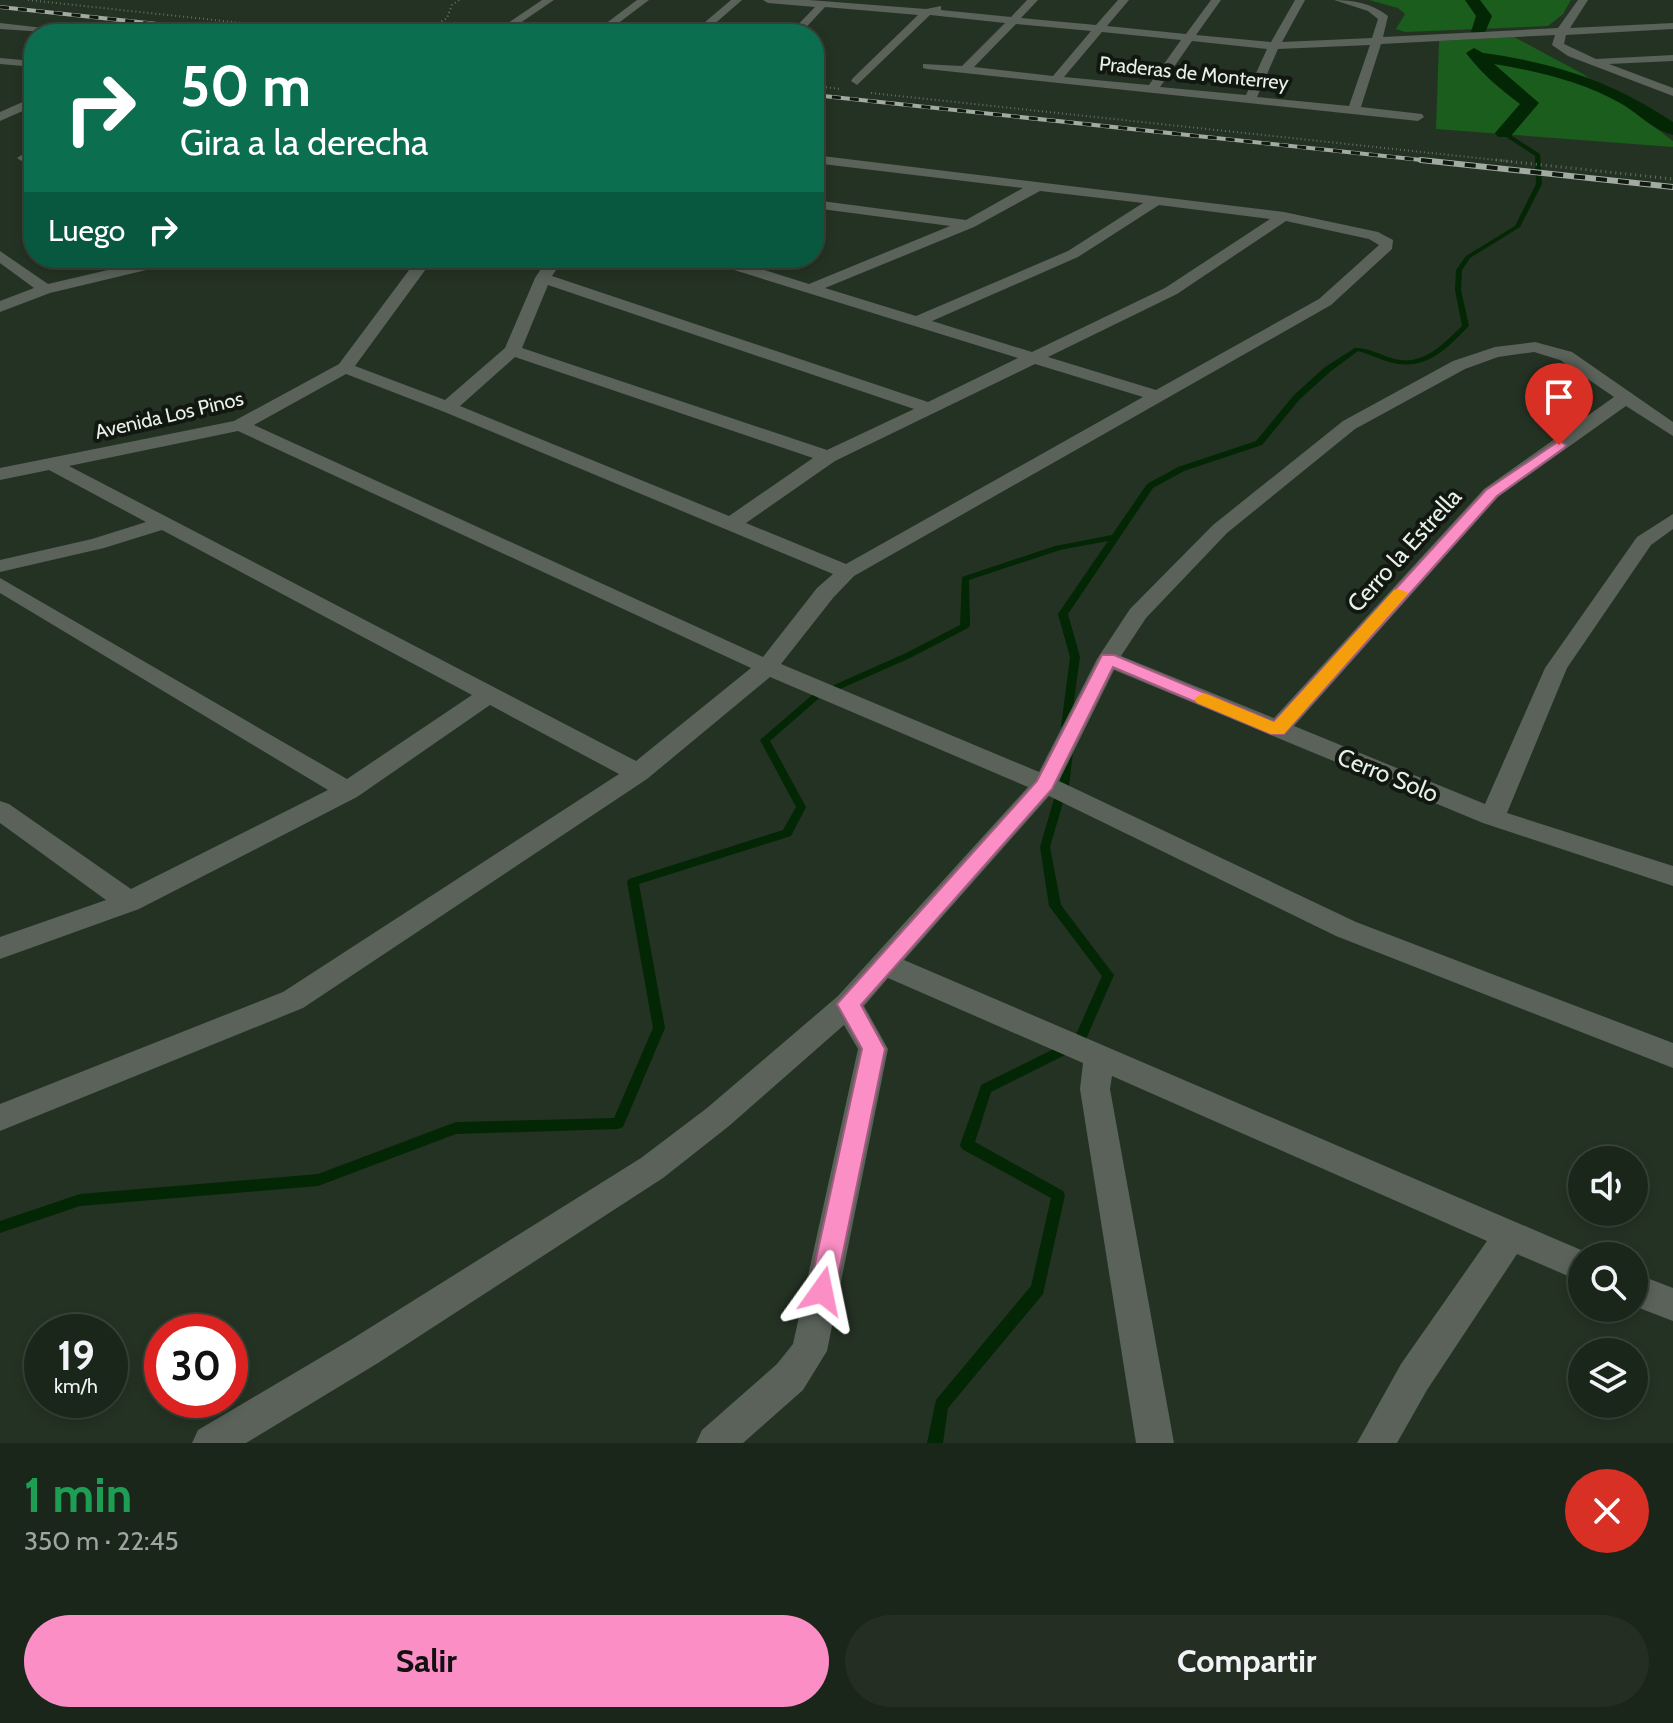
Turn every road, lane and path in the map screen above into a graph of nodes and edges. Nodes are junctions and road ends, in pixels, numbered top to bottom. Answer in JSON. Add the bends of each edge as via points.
{"nodes":[{"id":1,"x":28,"y":0,"type":"edge"},
{"id":2,"x":459,"y":0,"type":"edge"},
{"id":3,"x":549,"y":0,"type":"edge"},
{"id":4,"x":644,"y":0,"type":"edge"},
{"id":5,"x":737,"y":0,"type":"edge"},
{"id":6,"x":768,"y":0,"type":"edge"},
{"id":7,"x":947,"y":0,"type":"edge"},
{"id":8,"x":1033,"y":0,"type":"edge"},
{"id":9,"x":1124,"y":0,"type":"edge"},
{"id":10,"x":1216,"y":0,"type":"edge"},
{"id":11,"x":1300,"y":0,"type":"edge"},
{"id":12,"x":1339,"y":0,"type":"edge"},
{"id":13,"x":1583,"y":0,"type":"edge"},
{"id":14,"x":823,"y":4,"type":"junction"},
{"id":15,"x":927,"y":12,"type":"junction"},
{"id":16,"x":1013,"y":20,"type":"junction"},
{"id":17,"x":252,"y":24,"type":"edge"},
{"id":18,"x":437,"y":24,"type":"edge"},
{"id":19,"x":512,"y":24,"type":"edge"},
{"id":20,"x":611,"y":24,"type":"edge"},
{"id":21,"x":708,"y":24,"type":"edge"},
{"id":22,"x":804,"y":24,"type":"edge"},
{"id":23,"x":0,"y":26,"type":"edge"},
{"id":24,"x":1673,"y":26,"type":"edge"},
{"id":25,"x":1101,"y":28,"type":"junction"},
{"id":26,"x":24,"y":29,"type":"edge"},
{"id":27,"x":1560,"y":31,"type":"junction"},
{"id":28,"x":1191,"y":37,"type":"junction"},
{"id":29,"x":1379,"y":39,"type":"junction"},
{"id":30,"x":1274,"y":46,"type":"junction"},
{"id":31,"x":1673,"y":58,"type":"edge"},
{"id":32,"x":0,"y":61,"type":"edge"},
{"id":33,"x":1591,"y":62,"type":"junction"},
{"id":34,"x":24,"y":63,"type":"edge"},
{"id":35,"x":927,"y":66,"type":"dead end"},
{"id":36,"x":966,"y":69,"type":"junction"},
{"id":37,"x":1056,"y":79,"type":"junction"},
{"id":38,"x":858,"y":86,"type":"joint"},
{"id":39,"x":824,"y":87,"type":"edge"},
{"id":40,"x":1152,"y":89,"type":"junction"},
{"id":41,"x":844,"y":90,"type":"dead end"},
{"id":42,"x":1668,"y":91,"type":"edge"},
{"id":43,"x":1250,"y":99,"type":"junction"},
{"id":44,"x":0,"y":102,"type":"edge"},
{"id":45,"x":24,"y":103,"type":"edge"},
{"id":46,"x":24,"y":106,"type":"edge"},
{"id":47,"x":1354,"y":110,"type":"junction"},
{"id":48,"x":0,"y":117,"type":"edge"},
{"id":49,"x":1418,"y":117,"type":"dead end"},
{"id":50,"x":824,"y":160,"type":"edge"},
{"id":51,"x":1673,"y":179,"type":"edge"},
{"id":52,"x":1036,"y":187,"type":"junction"},
{"id":53,"x":1156,"y":201,"type":"junction"},
{"id":54,"x":824,"y":205,"type":"edge"},
{"id":55,"x":1284,"y":216,"type":"junction"},
{"id":56,"x":969,"y":224,"type":"junction"},
{"id":57,"x":0,"y":256,"type":"edge"},
{"id":58,"x":136,"y":268,"type":"edge"},
{"id":59,"x":419,"y":268,"type":"edge"},
{"id":60,"x":550,"y":268,"type":"edge"},
{"id":61,"x":744,"y":268,"type":"edge"},
{"id":62,"x":543,"y":278,"type":"junction"},
{"id":63,"x":812,"y":288,"type":"junction"},
{"id":64,"x":45,"y":289,"type":"junction"},
{"id":65,"x":0,"y":307,"type":"edge"},
{"id":66,"x":917,"y":322,"type":"junction"},
{"id":67,"x":512,"y":350,"type":"junction"},
{"id":68,"x":1033,"y":358,"type":"junction"},
{"id":69,"x":345,"y":368,"type":"junction"},
{"id":70,"x":1161,"y":397,"type":"junction"},
{"id":71,"x":1626,"y":397,"type":"junction"},
{"id":72,"x":448,"y":407,"type":"junction"},
{"id":73,"x":930,"y":408,"type":"junction"},
{"id":74,"x":240,"y":425,"type":"junction"},
{"id":75,"x":1673,"y":430,"type":"edge"},
{"id":76,"x":828,"y":457,"type":"junction"},
{"id":77,"x":52,"y":464,"type":"junction"},
{"id":78,"x":0,"y":474,"type":"edge"},
{"id":79,"x":1673,"y":520,"type":"edge"},
{"id":80,"x":163,"y":523,"type":"junction"},
{"id":81,"x":731,"y":524,"type":"junction"},
{"id":82,"x":0,"y":566,"type":"edge"},
{"id":83,"x":847,"y":572,"type":"junction"},
{"id":84,"x":0,"y":584,"type":"edge"},
{"id":85,"x":1108,"y":659,"type":"junction"},
{"id":86,"x":767,"y":667,"type":"junction"},
{"id":87,"x":489,"y":694,"type":"junction"},
{"id":88,"x":1277,"y":730,"type":"junction"},
{"id":89,"x":638,"y":773,"type":"junction"},
{"id":90,"x":1045,"y":784,"type":"junction"},
{"id":91,"x":348,"y":791,"type":"junction"},
{"id":92,"x":0,"y":810,"type":"edge"},
{"id":93,"x":1492,"y":817,"type":"junction"},
{"id":94,"x":1673,"y":876,"type":"edge"},
{"id":95,"x":129,"y":902,"type":"junction"},
{"id":96,"x":0,"y":948,"type":"edge"},
{"id":97,"x":884,"y":964,"type":"junction"},
{"id":98,"x":848,"y":1004,"type":"junction"},
{"id":99,"x":1673,"y":1056,"type":"edge"},
{"id":100,"x":1099,"y":1057,"type":"junction"},
{"id":101,"x":0,"y":1118,"type":"edge"},
{"id":102,"x":1510,"y":1235,"type":"junction"},
{"id":103,"x":1568,"y":1260,"type":"edge"},
{"id":104,"x":1648,"y":1295,"type":"edge"},
{"id":105,"x":1673,"y":1305,"type":"edge"},
{"id":106,"x":211,"y":1443,"type":"edge"},
{"id":107,"x":715,"y":1443,"type":"edge"},
{"id":108,"x":1155,"y":1443,"type":"edge"},
{"id":109,"x":1376,"y":1443,"type":"edge"}],
"edges":[{"from":1,"to":17,"type":"path"},
{"from":2,"to":18,"type":"path"},
{"from":3,"to":19,"type":"street"},
{"from":4,"to":20,"type":"street"},
{"from":5,"to":21,"type":"street"},
{"from":6,"to":14,"type":"street"},
{"from":7,"to":15,"type":"street"},
{"from":8,"to":16,"type":"street"},
{"from":9,"to":25,"type":"street"},
{"from":10,"to":28,"type":"street"},
{"from":11,"to":30,"type":"street"},
{"from":12,"to":29,"type":"street","via":[[1381,14]]},
{"from":13,"to":27,"type":"street"},
{"from":14,"to":15,"type":"street"},
{"from":14,"to":22,"type":"street"},
{"from":15,"to":16,"type":"street"},
{"from":15,"to":38,"type":"street"},
{"from":16,"to":25,"type":"street"},
{"from":16,"to":36,"type":"street"},
{"from":23,"to":26,"type":"street"},
{"from":24,"to":27,"type":"street"},
{"from":25,"to":28,"type":"street"},
{"from":25,"to":37,"type":"street"},
{"from":27,"to":29,"type":"street"},
{"from":27,"to":33,"type":"street","via":[[1558,45]]},
{"from":28,"to":30,"type":"street"},
{"from":28,"to":40,"type":"street"},
{"from":29,"to":30,"type":"street"},
{"from":29,"to":47,"type":"street"},
{"from":30,"to":43,"type":"street"},
{"from":31,"to":33,"type":"street"},
{"from":32,"to":34,"type":"street"},
{"from":33,"to":42,"type":"street"},
{"from":35,"to":36,"type":"street","name":"Praderas de Monterrey"},
{"from":36,"to":37,"type":"street","name":"Praderas de Monterrey"},
{"from":37,"to":40,"type":"street","name":"Praderas de Monterrey"},
{"from":38,"to":51,"type":"path"},
{"from":39,"to":41,"type":"path"},
{"from":40,"to":43,"type":"street","name":"Praderas de Monterrey"},
{"from":43,"to":47,"type":"street","name":"Praderas de Monterrey"},
{"from":44,"to":45,"type":"street"},
{"from":46,"to":48,"type":"street"},
{"from":47,"to":49,"type":"street","name":"Praderas de Monterrey"},
{"from":50,"to":52,"type":"street"},
{"from":52,"to":53,"type":"street"},
{"from":52,"to":56,"type":"street"},
{"from":53,"to":55,"type":"street"},
{"from":53,"to":66,"type":"street","via":[[1073,254]]},
{"from":54,"to":56,"type":"street"},
{"from":55,"to":68,"type":"street","via":[[1171,291]]},
{"from":55,"to":70,"type":"street","via":[[1373,235],[1386,240],[1387,246],[1325,302]]},
{"from":56,"to":63,"type":"street"},
{"from":57,"to":64,"type":"street"},
{"from":58,"to":64,"type":"street"},
{"from":59,"to":69,"type":"street","name":"Avenida Los Pinos"},
{"from":60,"to":62,"type":"street"},
{"from":61,"to":63,"type":"street"},
{"from":62,"to":67,"type":"street"},
{"from":62,"to":73,"type":"street"},
{"from":63,"to":66,"type":"street"},
{"from":64,"to":65,"type":"street"},
{"from":66,"to":68,"type":"street"},
{"from":67,"to":72,"type":"street"},
{"from":67,"to":76,"type":"street"},
{"from":68,"to":70,"type":"street"},
{"from":68,"to":73,"type":"street"},
{"from":69,"to":72,"type":"street"},
{"from":69,"to":74,"type":"street","name":"Avenida Los Pinos"},
{"from":70,"to":83,"type":"street"},
{"from":71,"to":75,"type":"street"},
{"from":71,"to":85,"type":"street","via":[[1566,356],[1535,347],[1495,352],[1459,365],[1349,425],[1220,529],[1138,614]]},
{"from":71,"to":88,"type":"street","name":"Cerro la Estrella","via":[[1491,493]]},
{"from":72,"to":81,"type":"street"},
{"from":73,"to":76,"type":"street"},
{"from":74,"to":77,"type":"street","name":"Avenida Los Pinos"},
{"from":74,"to":86,"type":"street"},
{"from":76,"to":81,"type":"street"},
{"from":77,"to":78,"type":"street","name":"Avenida Los Pinos"},
{"from":77,"to":80,"type":"street"},
{"from":79,"to":93,"type":"street","via":[[1644,541],[1556,668]]},
{"from":80,"to":82,"type":"street"},
{"from":80,"to":87,"type":"street"},
{"from":81,"to":83,"type":"street"},
{"from":83,"to":86,"type":"street"},
{"from":84,"to":91,"type":"street"},
{"from":85,"to":88,"type":"street","name":"Cerro Solo"},
{"from":85,"to":90,"type":"street"},
{"from":86,"to":89,"type":"street"},
{"from":86,"to":90,"type":"street"},
{"from":87,"to":89,"type":"street"},
{"from":87,"to":91,"type":"street"},
{"from":88,"to":93,"type":"street","name":"Cerro Solo"},
{"from":89,"to":101,"type":"street","via":[[293,1000]]},
{"from":90,"to":97,"type":"street"},
{"from":90,"to":99,"type":"street","via":[[1346,929]]},
{"from":91,"to":95,"type":"street"},
{"from":92,"to":95,"type":"street"},
{"from":93,"to":94,"type":"street","name":"Cerro Solo"},
{"from":95,"to":96,"type":"street"},
{"from":97,"to":98,"type":"street"},
{"from":97,"to":100,"type":"street"},
{"from":98,"to":106,"type":"street","via":[[652,1168]]},
{"from":98,"to":107,"type":"street","via":[[873,1049],[809,1351],[790,1377]]},
{"from":100,"to":102,"type":"street"},
{"from":100,"to":108,"type":"street","via":[[1095,1089]]},
{"from":102,"to":103,"type":"street"},
{"from":102,"to":109,"type":"street"},
{"from":104,"to":105,"type":"street"}]}
